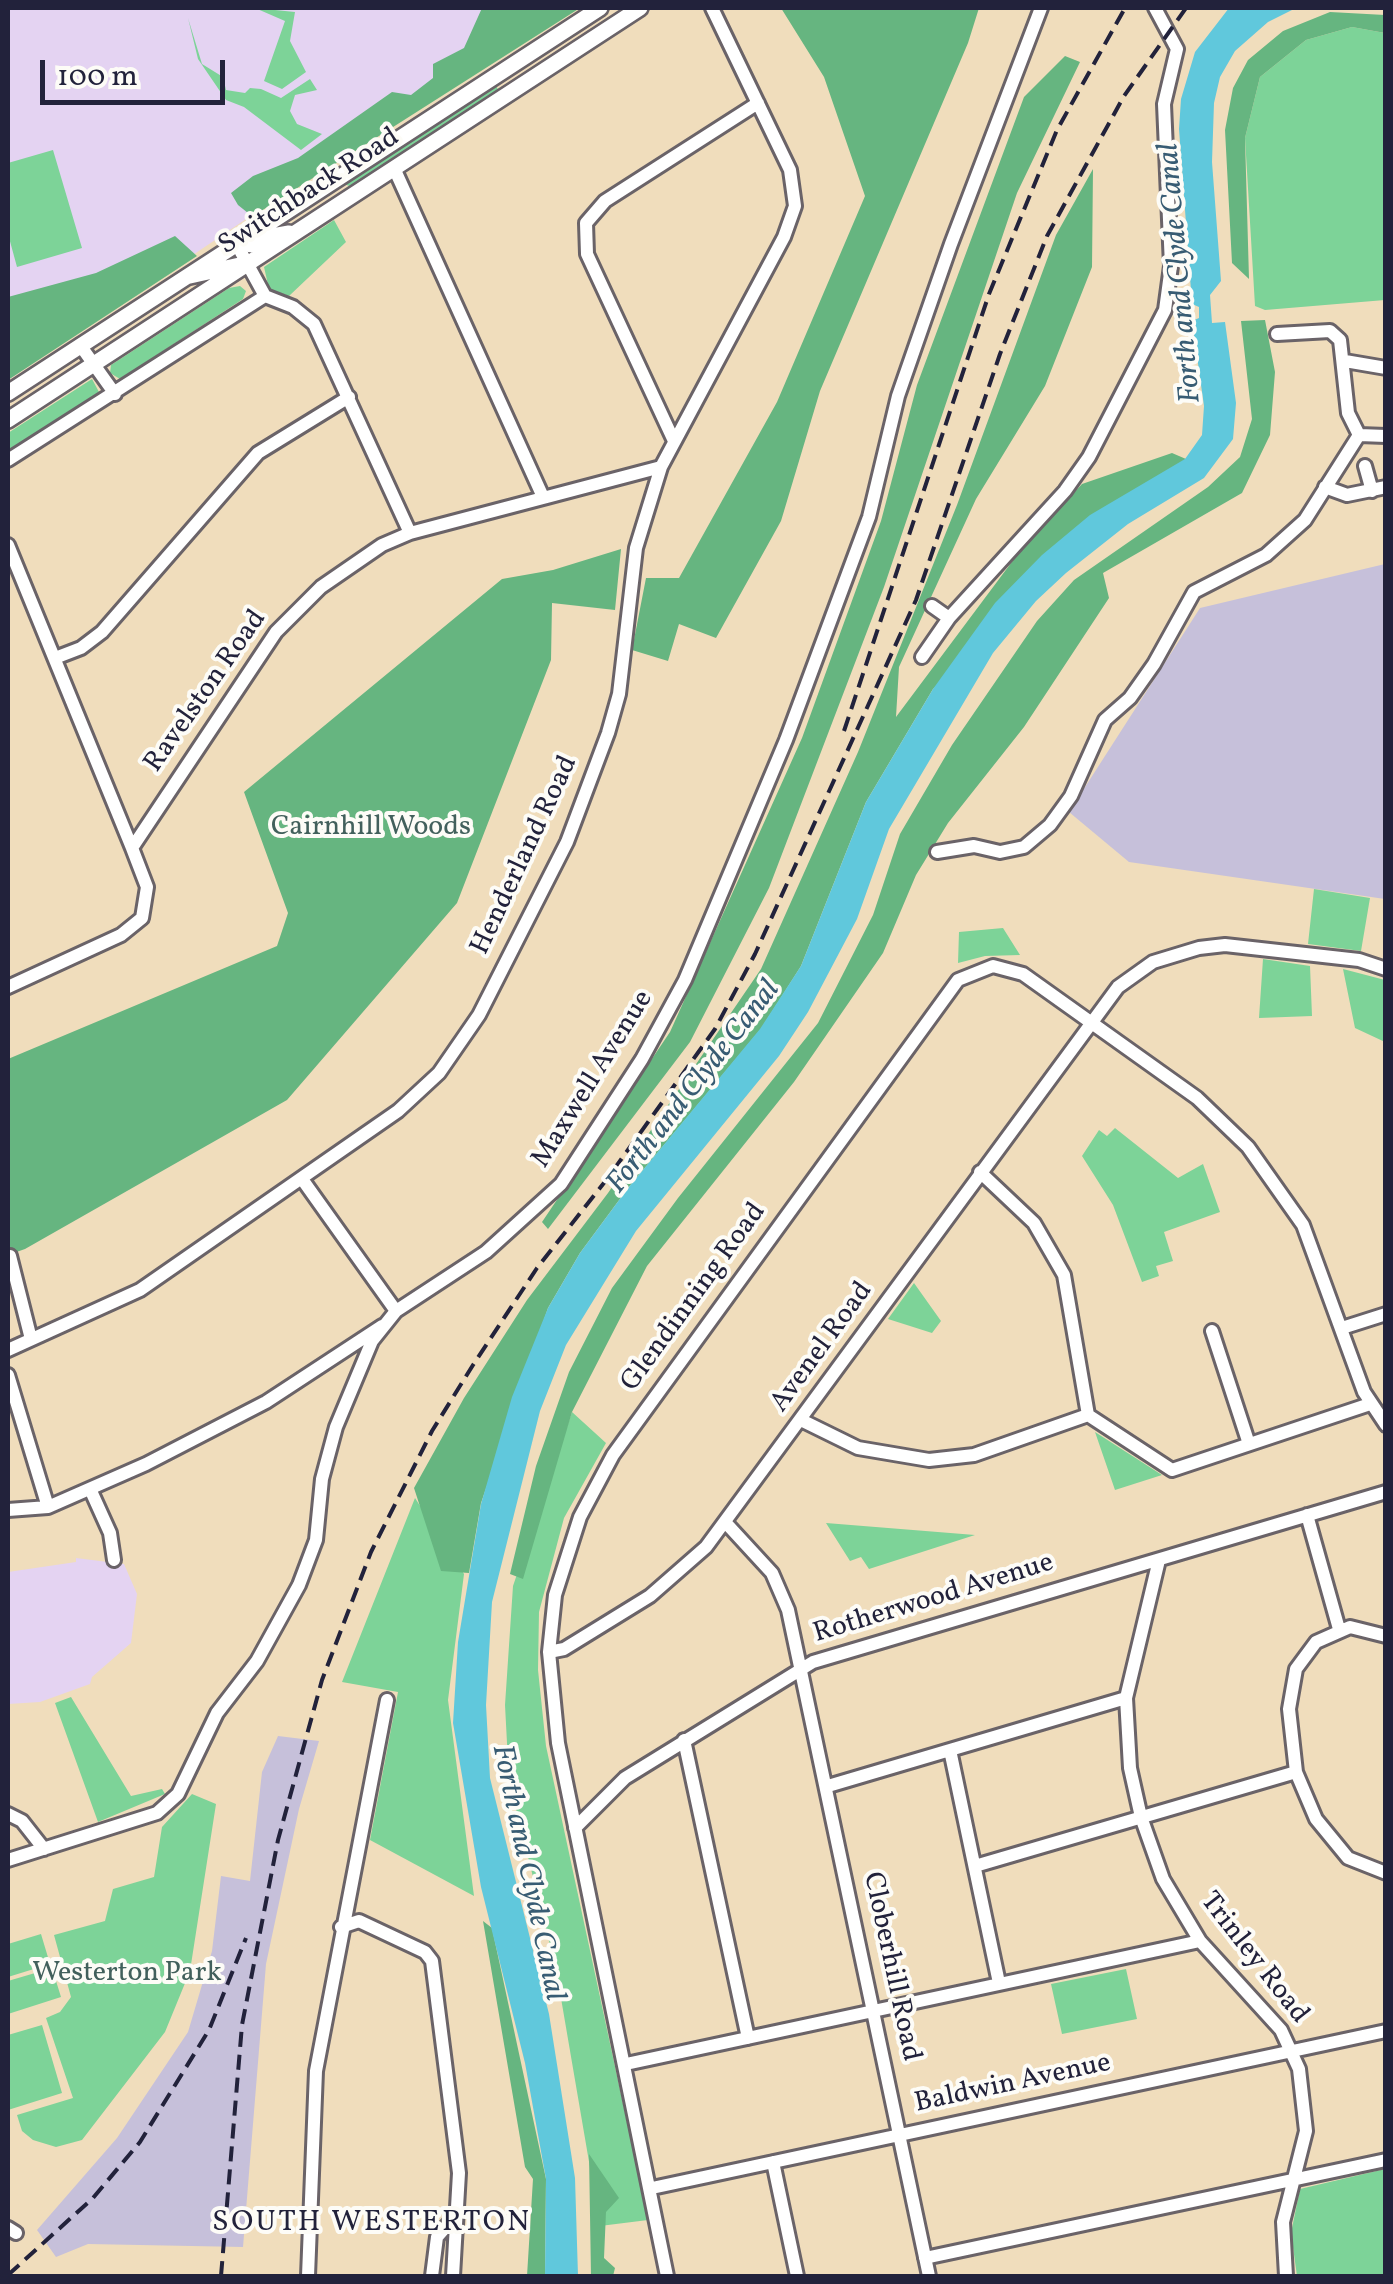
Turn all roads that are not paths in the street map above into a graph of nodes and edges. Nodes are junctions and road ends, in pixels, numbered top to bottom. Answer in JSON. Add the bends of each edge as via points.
{"nodes":[{"id":1,"x":600,"y":8,"type":"edge"},
{"id":2,"x":640,"y":8,"type":"edge"},
{"id":3,"x":712,"y":8,"type":"edge"},
{"id":4,"x":1041,"y":8,"type":"edge"},
{"id":5,"x":1155,"y":8,"type":"edge"},
{"id":6,"x":498,"y":74,"type":"junction"},
{"id":7,"x":510,"y":93,"type":"junction"},
{"id":8,"x":758,"y":103,"type":"junction"},
{"id":9,"x":394,"y":168,"type":"junction"},
{"id":10,"x":333,"y":180,"type":"junction"},
{"id":11,"x":344,"y":200,"type":"junction"},
{"id":12,"x":296,"y":232,"type":"junction"},
{"id":13,"x":236,"y":244,"type":"junction"},
{"id":14,"x":246,"y":264,"type":"junction"},
{"id":15,"x":186,"y":276,"type":"junction"},
{"id":16,"x":265,"y":296,"type":"junction"},
{"id":17,"x":1277,"y":334,"type":"dead end"},
{"id":18,"x":80,"y":346,"type":"junction"},
{"id":19,"x":1345,"y":361,"type":"junction"},
{"id":20,"x":93,"y":364,"type":"junction"},
{"id":21,"x":1386,"y":368,"type":"edge"},
{"id":22,"x":8,"y":393,"type":"edge"},
{"id":23,"x":115,"y":394,"type":"junction"},
{"id":24,"x":349,"y":397,"type":"junction"},
{"id":25,"x":8,"y":420,"type":"edge"},
{"id":26,"x":1359,"y":435,"type":"junction"},
{"id":27,"x":1386,"y":436,"type":"edge"},
{"id":28,"x":674,"y":441,"type":"junction"},
{"id":29,"x":8,"y":460,"type":"edge"},
{"id":30,"x":1365,"y":466,"type":"dead end"},
{"id":31,"x":661,"y":467,"type":"junction"},
{"id":32,"x":1325,"y":487,"type":"junction"},
{"id":33,"x":1379,"y":490,"type":"edge"},
{"id":34,"x":542,"y":497,"type":"junction"},
{"id":35,"x":410,"y":533,"type":"junction"},
{"id":36,"x":8,"y":545,"type":"edge"},
{"id":37,"x":932,"y":606,"type":"dead end"},
{"id":38,"x":949,"y":618,"type":"junction"},
{"id":39,"x":922,"y":657,"type":"dead end"},
{"id":40,"x":55,"y":658,"type":"junction"},
{"id":41,"x":132,"y":848,"type":"junction"},
{"id":42,"x":937,"y":852,"type":"dead end"},
{"id":43,"x":1386,"y":969,"type":"edge"},
{"id":44,"x":8,"y":986,"type":"edge"},
{"id":45,"x":1089,"y":1020,"type":"junction"},
{"id":46,"x":980,"y":1172,"type":"junction"},
{"id":47,"x":302,"y":1179,"type":"junction"},
{"id":48,"x":10,"y":1256,"type":"dead end"},
{"id":49,"x":396,"y":1312,"type":"junction"},
{"id":50,"x":1386,"y":1314,"type":"edge"},
{"id":51,"x":384,"y":1325,"type":"junction"},
{"id":52,"x":1342,"y":1328,"type":"junction"},
{"id":53,"x":1212,"y":1331,"type":"dead end"},
{"id":54,"x":31,"y":1339,"type":"junction"},
{"id":55,"x":8,"y":1350,"type":"edge"},
{"id":56,"x":8,"y":1375,"type":"edge"},
{"id":57,"x":1370,"y":1404,"type":"junction"},
{"id":58,"x":1088,"y":1414,"type":"junction"},
{"id":59,"x":802,"y":1420,"type":"junction"},
{"id":60,"x":1386,"y":1425,"type":"edge"},
{"id":61,"x":1249,"y":1444,"type":"junction"},
{"id":62,"x":91,"y":1491,"type":"junction"},
{"id":63,"x":1386,"y":1492,"type":"edge"},
{"id":64,"x":48,"y":1507,"type":"junction"},
{"id":65,"x":8,"y":1510,"type":"edge"},
{"id":66,"x":1307,"y":1515,"type":"junction"},
{"id":67,"x":726,"y":1523,"type":"junction"},
{"id":68,"x":114,"y":1560,"type":"dead end"},
{"id":69,"x":1159,"y":1560,"type":"junction"},
{"id":70,"x":1339,"y":1629,"type":"junction"},
{"id":71,"x":1386,"y":1636,"type":"edge"},
{"id":72,"x":549,"y":1652,"type":"junction"},
{"id":73,"x":800,"y":1669,"type":"junction"},
{"id":74,"x":1126,"y":1698,"type":"junction"},
{"id":75,"x":387,"y":1700,"type":"dead end"},
{"id":76,"x":684,"y":1740,"type":"junction"},
{"id":77,"x":950,"y":1750,"type":"junction"},
{"id":78,"x":1296,"y":1772,"type":"junction"},
{"id":79,"x":828,"y":1786,"type":"junction"},
{"id":80,"x":8,"y":1814,"type":"edge"},
{"id":81,"x":1141,"y":1817,"type":"junction"},
{"id":82,"x":575,"y":1828,"type":"junction"},
{"id":83,"x":44,"y":1849,"type":"junction"},
{"id":84,"x":8,"y":1860,"type":"edge"},
{"id":85,"x":975,"y":1866,"type":"junction"},
{"id":86,"x":1386,"y":1872,"type":"edge"},
{"id":87,"x":342,"y":1927,"type":"junction"},
{"id":88,"x":1200,"y":1941,"type":"junction"},
{"id":89,"x":999,"y":1983,"type":"junction"},
{"id":90,"x":874,"y":2012,"type":"junction"},
{"id":91,"x":1386,"y":2031,"type":"edge"},
{"id":92,"x":748,"y":2038,"type":"junction"},
{"id":93,"x":1294,"y":2052,"type":"junction"},
{"id":94,"x":626,"y":2064,"type":"junction"},
{"id":95,"x":900,"y":2134,"type":"junction"},
{"id":96,"x":1386,"y":2160,"type":"edge"},
{"id":97,"x":774,"y":2162,"type":"junction"},
{"id":98,"x":1294,"y":2180,"type":"junction"},
{"id":99,"x":652,"y":2188,"type":"junction"},
{"id":100,"x":458,"y":2213,"type":"junction"},
{"id":101,"x":925,"y":2258,"type":"junction"},
{"id":102,"x":308,"y":2276,"type":"edge"},
{"id":103,"x":432,"y":2276,"type":"edge"},
{"id":104,"x":453,"y":2276,"type":"edge"},
{"id":105,"x":667,"y":2276,"type":"edge"},
{"id":106,"x":797,"y":2276,"type":"edge"},
{"id":107,"x":929,"y":2276,"type":"edge"},
{"id":108,"x":1286,"y":2276,"type":"edge"}],
"edges":[{"from":1,"to":6,"type":"main road","name":"Switchback Road"},
{"from":2,"to":7,"type":"main road","name":"Switchback Road"},
{"from":3,"to":8,"type":"street","name":"Henderland Road"},
{"from":4,"to":49,"type":"street","name":"Maxwell Avenue","via":[[898,396],[869,517],[786,740],[685,980],[561,1184],[498,1243]]},
{"from":5,"to":38,"type":"street","via":[[1177,49],[1164,104],[1171,266],[1165,310],[1119,404],[1064,491]]},
{"from":6,"to":7,"type":"main road"},
{"from":6,"to":10,"type":"main road","name":"Switchback Road"},
{"from":7,"to":9,"type":"main road","name":"Switchback Road"},
{"from":8,"to":28,"type":"street","name":"Henderland Road","via":[[790,170],[796,206]]},
{"from":8,"to":28,"type":"street","via":[[605,201],[586,224],[587,254]]},
{"from":9,"to":11,"type":"main road","name":"Switchback Road"},
{"from":9,"to":34,"type":"street"},
{"from":10,"to":11,"type":"main road"},
{"from":10,"to":13,"type":"main road","name":"Switchback Road"},
{"from":11,"to":12,"type":"main road","name":"Switchback Road"},
{"from":12,"to":13,"type":"main road"},
{"from":12,"to":14,"type":"main road","name":"Switchback Road"},
{"from":13,"to":14,"type":"street"},
{"from":13,"to":15,"type":"main road","name":"Switchback Road"},
{"from":14,"to":15,"type":"main road"},
{"from":14,"to":16,"type":"street"},
{"from":14,"to":20,"type":"main road","name":"Switchback Road"},
{"from":15,"to":18,"type":"main road","name":"Switchback Road"},
{"from":16,"to":23,"type":"street"},
{"from":16,"to":24,"type":"street","via":[[314,324]]},
{"from":17,"to":19,"type":"street","via":[[1330,331]]},
{"from":18,"to":20,"type":"street"},
{"from":18,"to":22,"type":"main road","name":"Switchback Road"},
{"from":19,"to":21,"type":"street"},
{"from":19,"to":26,"type":"street","via":[[1348,414]]},
{"from":20,"to":23,"type":"street"},
{"from":20,"to":25,"type":"main road","name":"Switchback Road"},
{"from":23,"to":29,"type":"street"},
{"from":24,"to":35,"type":"street"},
{"from":24,"to":40,"type":"street","via":[[258,453],[102,632]]},
{"from":26,"to":27,"type":"street"},
{"from":26,"to":32,"type":"street"},
{"from":28,"to":31,"type":"street","name":"Henderland Road"},
{"from":30,"to":33,"type":"street"},
{"from":31,"to":34,"type":"street","name":"Ravelston Road"},
{"from":31,"to":47,"type":"street","name":"Henderland Road","via":[[636,548],[612,720],[549,877],[479,1015],[439,1074]]},
{"from":32,"to":33,"type":"street","via":[[1347,496]]},
{"from":32,"to":42,"type":"street","via":[[1304,520],[1266,556],[1194,592],[1154,664],[1104,720],[1071,796],[1042,833],[1024,847],[1000,852],[974,846]]},
{"from":34,"to":35,"type":"street","name":"Ravelston Road"},
{"from":35,"to":41,"type":"street","name":"Ravelston Road","via":[[356,562],[299,606]]},
{"from":36,"to":40,"type":"street"},
{"from":37,"to":38,"type":"street"},
{"from":38,"to":39,"type":"street"},
{"from":40,"to":41,"type":"street"},
{"from":41,"to":44,"type":"street","via":[[147,887],[142,918],[121,935]]},
{"from":43,"to":45,"type":"street","name":"Avenel Road","via":[[1251,946],[1199,948],[1135,974]]},
{"from":45,"to":46,"type":"street","name":"Avenel Road"},
{"from":45,"to":52,"type":"street","name":"Glendinning Road","via":[[1197,1098],[1266,1167],[1315,1249]]},
{"from":45,"to":72,"type":"street","name":"Glendinning Road","via":[[1012,968],[975,970],[951,988],[613,1455],[566,1553]]},
{"from":46,"to":58,"type":"street","via":[[1034,1223],[1064,1275]]},
{"from":46,"to":59,"type":"street","name":"Avenel Road"},
{"from":47,"to":49,"type":"street"},
{"from":47,"to":54,"type":"street","name":"Henderland Road","via":[[140,1290]]},
{"from":48,"to":54,"type":"street"},
{"from":49,"to":51,"type":"street","name":"Maxwell Avenue"},
{"from":50,"to":52,"type":"street"},
{"from":51,"to":62,"type":"street","via":[[266,1402]]},
{"from":51,"to":83,"type":"street","name":"Maxwell Avenue","via":[[336,1427],[316,1540],[299,1585],[276,1631],[217,1712],[186,1784],[156,1812]]},
{"from":52,"to":57,"type":"street","name":"Glendinning Road"},
{"from":53,"to":61,"type":"street"},
{"from":54,"to":55,"type":"street","name":"Henderland Road"},
{"from":56,"to":64,"type":"street"},
{"from":57,"to":60,"type":"street","name":"Glendinning Road"},
{"from":57,"to":61,"type":"street"},
{"from":58,"to":59,"type":"street","via":[[974,1456],[929,1460],[858,1448]]},
{"from":58,"to":61,"type":"street","via":[[1172,1470]]},
{"from":59,"to":67,"type":"street","name":"Avenel Road"},
{"from":62,"to":64,"type":"street"},
{"from":62,"to":68,"type":"street","via":[[110,1532]]},
{"from":63,"to":66,"type":"street","name":"Rotherwood Avenue"},
{"from":64,"to":65,"type":"street"},
{"from":66,"to":69,"type":"street","name":"Rotherwood Avenue"},
{"from":66,"to":70,"type":"street"},
{"from":67,"to":72,"type":"street","name":"Avenel Road","via":[[650,1596]]},
{"from":67,"to":73,"type":"street","name":"Cloberhill Road","via":[[772,1573]]},
{"from":69,"to":73,"type":"street","name":"Rotherwood Avenue"},
{"from":69,"to":74,"type":"street","name":"Trinley Road"},
{"from":70,"to":71,"type":"street"},
{"from":70,"to":78,"type":"street","via":[[1316,1642],[1296,1669],[1289,1709]]},
{"from":72,"to":82,"type":"street","name":"Glendinning Road"},
{"from":73,"to":76,"type":"street","name":"Rotherwood Avenue"},
{"from":73,"to":79,"type":"street","name":"Cloberhill Road"},
{"from":74,"to":77,"type":"street"},
{"from":74,"to":81,"type":"street","name":"Trinley Road"},
{"from":75,"to":87,"type":"street"},
{"from":76,"to":82,"type":"street","name":"Rotherwood Avenue","via":[[609,1790]]},
{"from":76,"to":92,"type":"street"},
{"from":77,"to":79,"type":"street"},
{"from":77,"to":85,"type":"street"},
{"from":78,"to":81,"type":"street"},
{"from":78,"to":86,"type":"street","via":[[1336,1848]]},
{"from":79,"to":90,"type":"street","name":"Cloberhill Road"},
{"from":80,"to":83,"type":"street"},
{"from":81,"to":85,"type":"street"},
{"from":81,"to":88,"type":"street","name":"Trinley Road","via":[[1163,1878]]},
{"from":82,"to":94,"type":"street"},
{"from":83,"to":84,"type":"street","name":"Maxwell Avenue"},
{"from":85,"to":89,"type":"street"},
{"from":87,"to":100,"type":"street","via":[[359,1921],[432,1961],[453,2107]]},
{"from":87,"to":102,"type":"street","via":[[312,2103]]},
{"from":88,"to":89,"type":"street"},
{"from":88,"to":93,"type":"street","name":"Trinley Road","via":[[1265,2008]]},
{"from":89,"to":90,"type":"street"},
{"from":90,"to":92,"type":"street"},
{"from":90,"to":95,"type":"street","name":"Cloberhill Road"},
{"from":91,"to":93,"type":"street","name":"Baldwin Avenue"},
{"from":92,"to":94,"type":"street"},
{"from":93,"to":95,"type":"street","name":"Baldwin Avenue"},
{"from":93,"to":98,"type":"street","name":"Trinley Road","via":[[1307,2114]]},
{"from":94,"to":99,"type":"street"},
{"from":95,"to":97,"type":"street","name":"Baldwin Avenue"},
{"from":95,"to":101,"type":"street","name":"Cloberhill Road"},
{"from":96,"to":98,"type":"street"},
{"from":97,"to":99,"type":"street","name":"Baldwin Avenue"},
{"from":97,"to":106,"type":"street"},
{"from":98,"to":101,"type":"street"},
{"from":98,"to":108,"type":"street","name":"Trinley Road","via":[[1283,2222]]},
{"from":99,"to":105,"type":"street"},
{"from":100,"to":103,"type":"street","via":[[437,2238]]},
{"from":100,"to":104,"type":"street"},
{"from":101,"to":107,"type":"street","name":"Cloberhill Road"}]}
